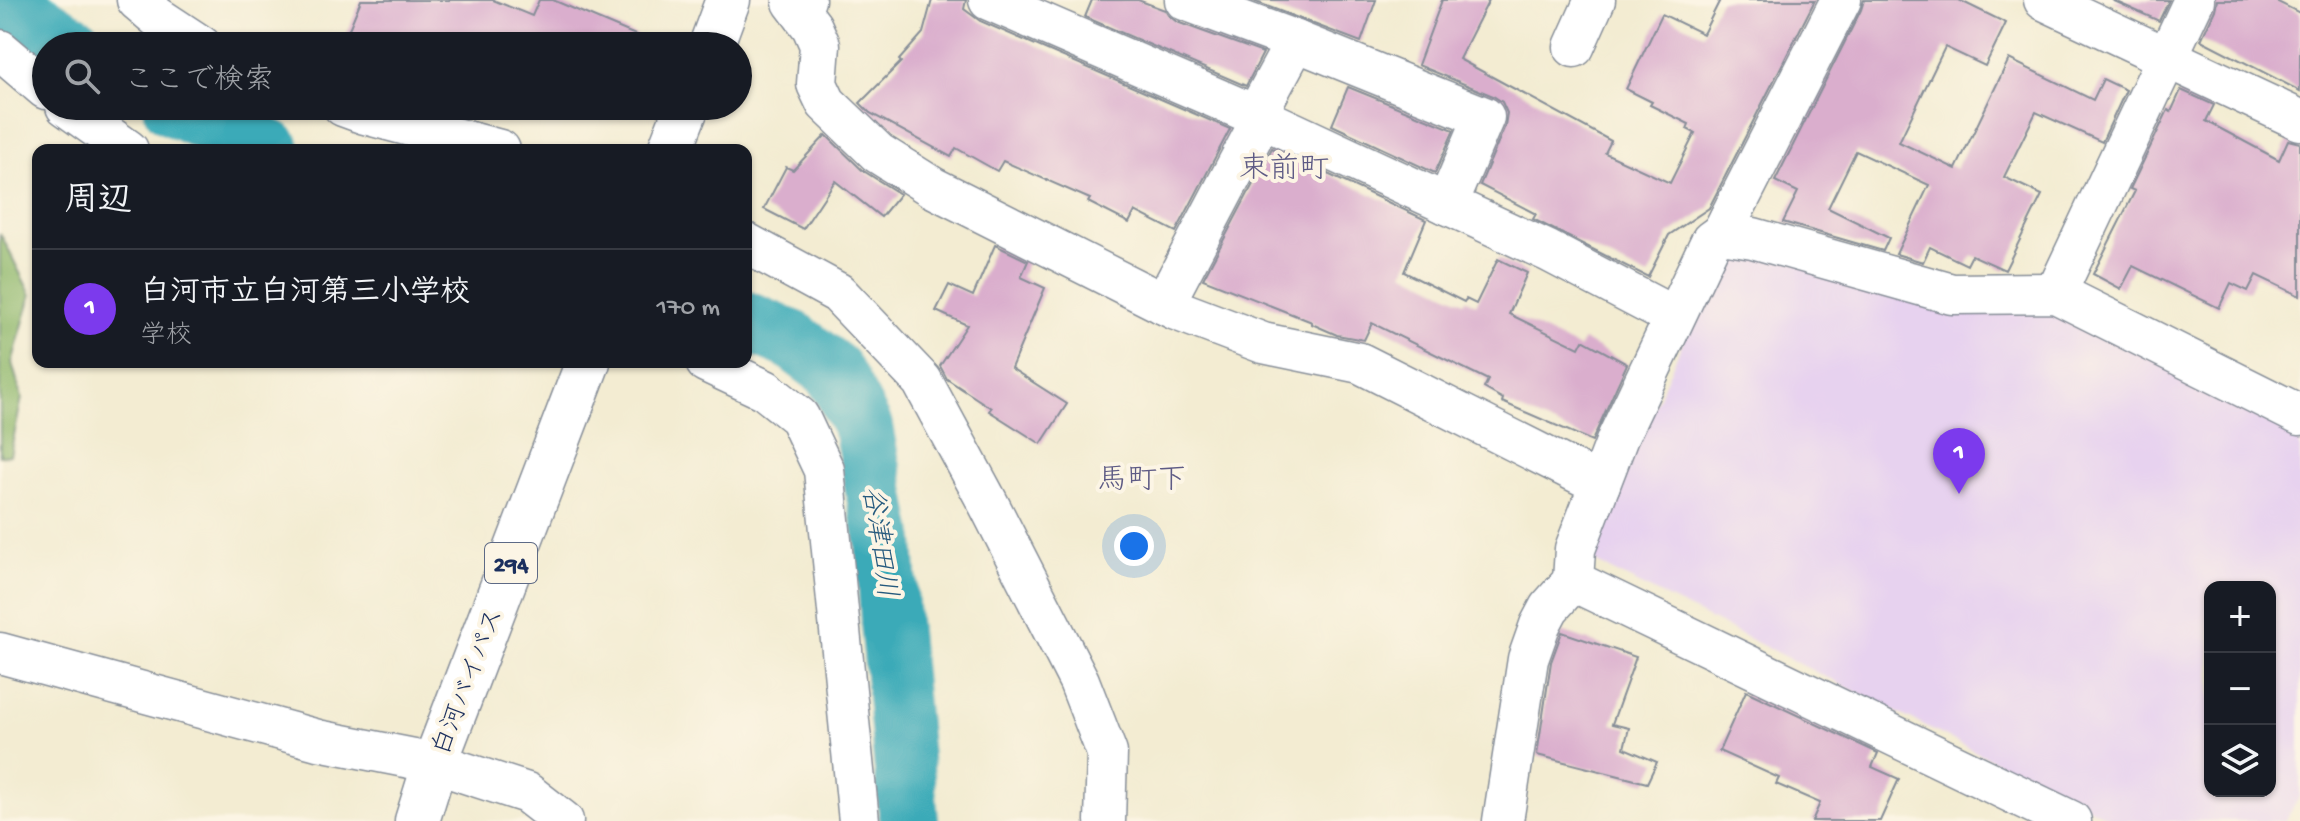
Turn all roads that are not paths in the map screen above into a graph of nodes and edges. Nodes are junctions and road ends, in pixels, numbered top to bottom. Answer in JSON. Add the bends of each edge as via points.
{"nodes":[{"id":1,"x":137,"y":0,"type":"edge"},
{"id":2,"x":728,"y":0,"type":"edge"},
{"id":3,"x":989,"y":0,"type":"edge"},
{"id":4,"x":1185,"y":0,"type":"edge"},
{"id":5,"x":1595,"y":0,"type":"edge"},
{"id":6,"x":1841,"y":0,"type":"edge"},
{"id":7,"x":2044,"y":0,"type":"edge"},
{"id":8,"x":2194,"y":0,"type":"edge"},
{"id":9,"x":796,"y":1,"type":"edge"},
{"id":10,"x":180,"y":32,"type":"edge"},
{"id":11,"x":716,"y":32,"type":"edge"},
{"id":12,"x":1296,"y":41,"type":"junction"},
{"id":13,"x":1574,"y":47,"type":"dead end"},
{"id":14,"x":0,"y":50,"type":"edge"},
{"id":15,"x":2165,"y":58,"type":"junction"},
{"id":16,"x":32,"y":77,"type":"edge"},
{"id":17,"x":1259,"y":116,"type":"junction"},
{"id":18,"x":86,"y":120,"type":"edge"},
{"id":19,"x":393,"y":120,"type":"edge"},
{"id":20,"x":682,"y":120,"type":"edge"},
{"id":21,"x":2300,"y":120,"type":"edge"},
{"id":22,"x":120,"y":144,"type":"edge"},
{"id":23,"x":479,"y":144,"type":"edge"},
{"id":24,"x":672,"y":144,"type":"edge"},
{"id":25,"x":1447,"y":204,"type":"junction"},
{"id":26,"x":1722,"y":233,"type":"junction"},
{"id":27,"x":752,"y":246,"type":"edge"},
{"id":28,"x":2056,"y":293,"type":"junction"},
{"id":29,"x":1164,"y":304,"type":"junction"},
{"id":30,"x":1674,"y":317,"type":"junction"},
{"id":31,"x":586,"y":368,"type":"edge"},
{"id":32,"x":719,"y":368,"type":"edge"},
{"id":33,"x":2300,"y":415,"type":"edge"},
{"id":34,"x":1600,"y":484,"type":"junction"},
{"id":35,"x":1573,"y":581,"type":"junction"},
{"id":36,"x":3,"y":661,"type":"edge"},
{"id":37,"x":435,"y":763,"type":"junction"},
{"id":38,"x":417,"y":821,"type":"edge"},
{"id":39,"x":563,"y":821,"type":"edge"},
{"id":40,"x":859,"y":821,"type":"edge"},
{"id":41,"x":1105,"y":821,"type":"edge"},
{"id":42,"x":1503,"y":821,"type":"edge"},
{"id":43,"x":2071,"y":821,"type":"edge"}],
"edges":[{"from":1,"to":10,"type":"street"},
{"from":2,"to":11,"type":"highway"},
{"from":3,"to":17,"type":"street"},
{"from":4,"to":12,"type":"street"},
{"from":5,"to":13,"type":"street"},
{"from":6,"to":26,"type":"street"},
{"from":7,"to":15,"type":"street"},
{"from":8,"to":15,"type":"street"},
{"from":9,"to":29,"type":"street","via":[[820,45],[817,84],[826,103],[878,153],[932,187]]},
{"from":12,"to":17,"type":"street"},
{"from":12,"to":25,"type":"street","via":[[1484,117]]},
{"from":14,"to":16,"type":"street"},
{"from":15,"to":21,"type":"street"},
{"from":15,"to":28,"type":"street"},
{"from":17,"to":25,"type":"street"},
{"from":17,"to":29,"type":"street"},
{"from":18,"to":22,"type":"street"},
{"from":19,"to":23,"type":"street"},
{"from":20,"to":24,"type":"highway"},
{"from":25,"to":30,"type":"street"},
{"from":26,"to":28,"type":"street","via":[[1952,294]]},
{"from":26,"to":30,"type":"street","via":[[1711,241]]},
{"from":27,"to":41,"type":"street","via":[[838,293],[922,381],[1079,681],[1107,753]]},
{"from":28,"to":33,"type":"street"},
{"from":29,"to":34,"type":"street","via":[[1263,343],[1360,363]]},
{"from":30,"to":34,"type":"street"},
{"from":31,"to":37,"type":"highway","name":"白河バイパス","number":"294"},
{"from":32,"to":40,"type":"street","via":[[765,390],[799,417],[824,470]]},
{"from":34,"to":35,"type":"street","via":[[1575,549]]},
{"from":35,"to":42,"type":"street","via":[[1549,608],[1528,659]]},
{"from":35,"to":43,"type":"street"},
{"from":36,"to":37,"type":"street","via":[[318,740]]},
{"from":37,"to":38,"type":"highway","name":"白河バイパス","number":"294"},
{"from":37,"to":39,"type":"street","via":[[527,793]]}]}
